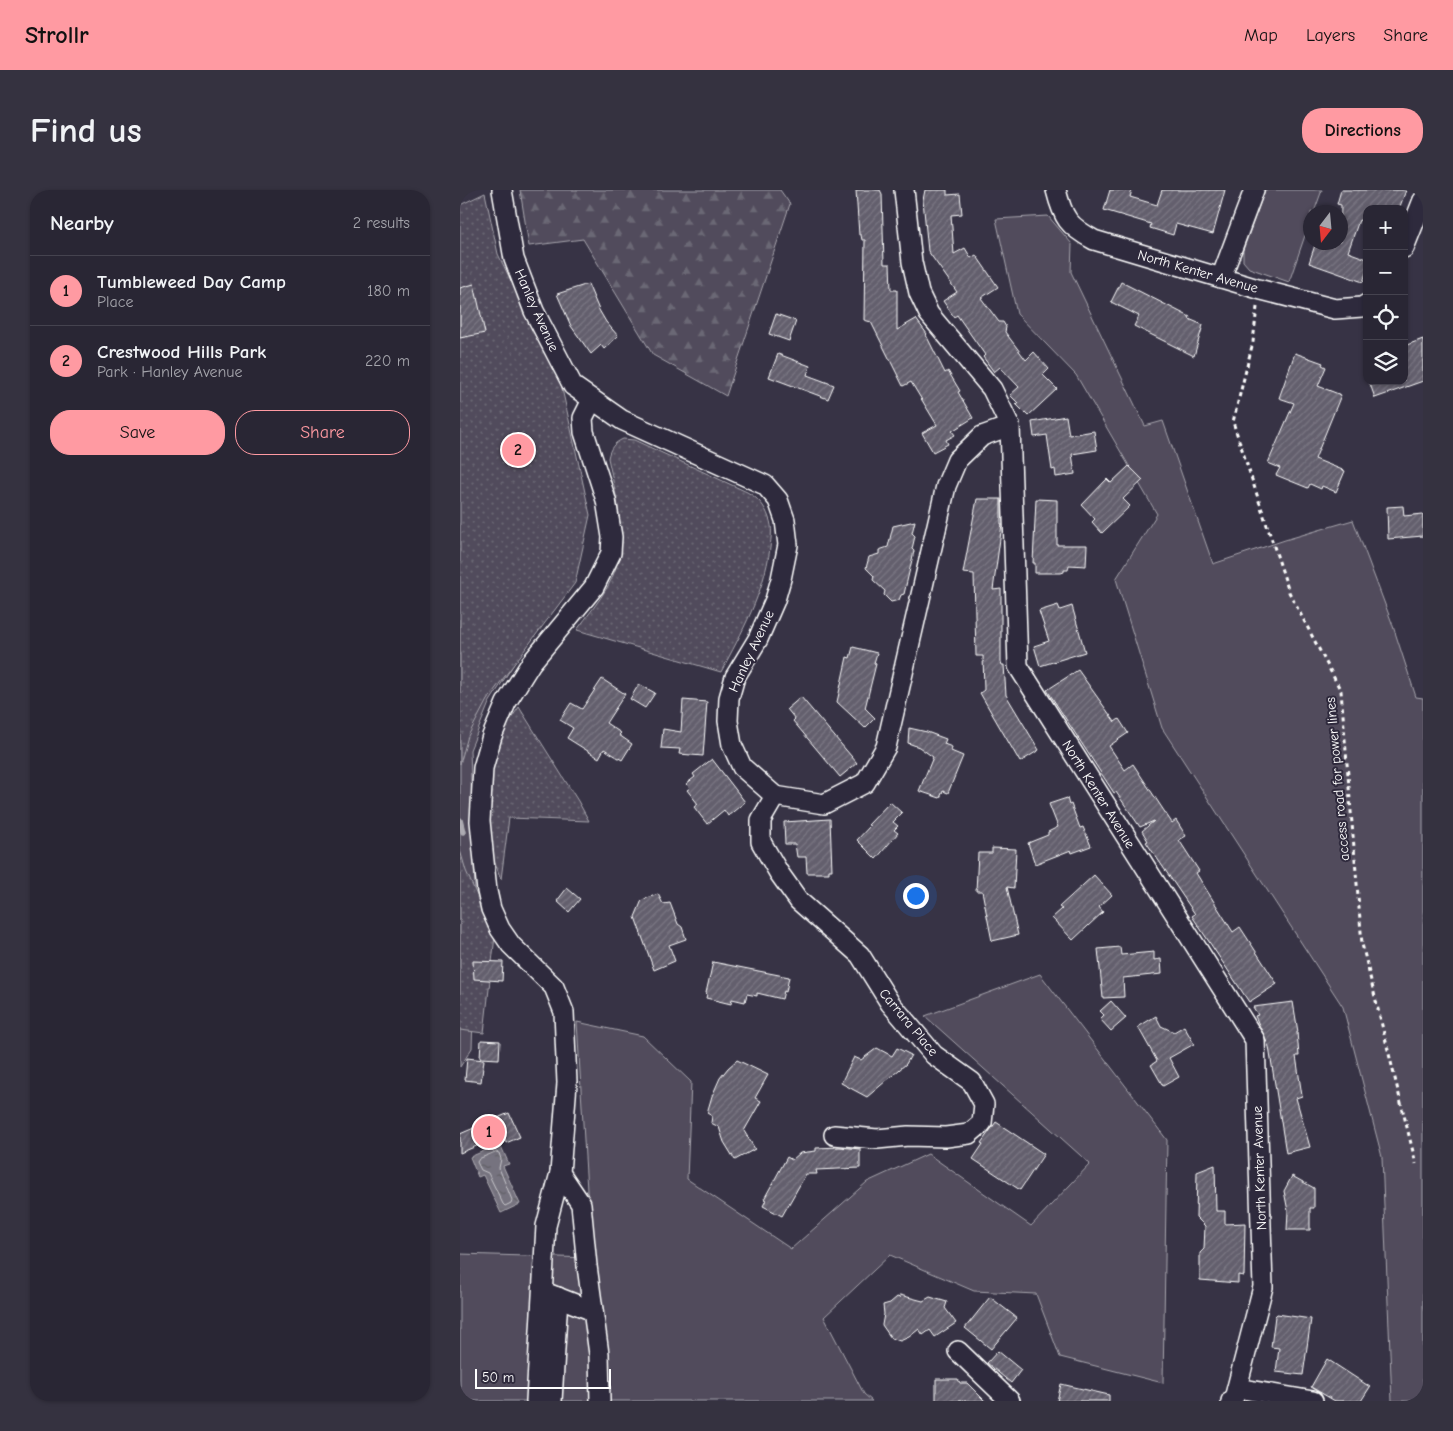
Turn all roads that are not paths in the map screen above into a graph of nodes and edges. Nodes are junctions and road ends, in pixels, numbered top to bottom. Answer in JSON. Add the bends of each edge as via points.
{"nodes":[{"id":1,"x":502,"y":190,"type":"edge"},
{"id":2,"x":904,"y":190,"type":"edge"},
{"id":3,"x":1056,"y":190,"type":"edge"},
{"id":4,"x":1254,"y":190,"type":"edge"},
{"id":5,"x":1423,"y":200,"type":"edge"},
{"id":6,"x":1408,"y":238,"type":"edge"},
{"id":7,"x":1221,"y":278,"type":"junction"},
{"id":8,"x":1363,"y":306,"type":"edge"},
{"id":9,"x":592,"y":400,"type":"junction"},
{"id":10,"x":1010,"y":426,"type":"junction"},
{"id":11,"x":775,"y":796,"type":"junction"},
{"id":12,"x":834,"y":1135,"type":"dead end"},
{"id":13,"x":560,"y":1173,"type":"junction"},
{"id":14,"x":550,"y":1294,"type":"junction"},
{"id":15,"x":593,"y":1311,"type":"junction"},
{"id":16,"x":958,"y":1351,"type":"dead end"},
{"id":17,"x":1234,"y":1394,"type":"edge"},
{"id":18,"x":536,"y":1401,"type":"edge"},
{"id":19,"x":552,"y":1401,"type":"edge"},
{"id":20,"x":600,"y":1401,"type":"edge"},
{"id":21,"x":1010,"y":1401,"type":"edge"},
{"id":22,"x":1313,"y":1401,"type":"edge"}],
"edges":[{"from":1,"to":9,"type":"street","name":"Hanley Avenue","via":[[514,259],[534,311],[573,386]]},
{"from":2,"to":10,"type":"street","name":"North Kenter Avenue","via":[[919,293],[929,314],[992,389]]},
{"from":3,"to":7,"type":"street","name":"North Kenter Avenue","via":[[1062,213],[1078,231],[1094,240]]},
{"from":4,"to":7,"type":"street"},
{"from":5,"to":6,"type":"street"},
{"from":7,"to":8,"type":"street","name":"North Kenter Avenue","via":[[1335,309]]},
{"from":9,"to":11,"type":"street","name":"Hanley Avenue","via":[[622,420],[765,485],[778,500],[788,545],[781,579],[758,639],[736,677],[729,698],[728,721],[732,745],[742,767]]},
{"from":9,"to":13,"type":"street","via":[[583,418],[584,432],[606,500],[611,553],[594,586],[531,663],[506,703],[482,768],[480,802],[491,909],[511,945],[554,987],[564,1012],[567,1083]]},
{"from":10,"to":11,"type":"street","via":[[982,436],[957,460],[946,486],[886,747],[865,783],[824,804]]},
{"from":10,"to":17,"type":"street","name":"North Kenter Avenue","via":[[1018,666],[1255,1040],[1263,1287]]},
{"from":11,"to":12,"type":"street","name":"Carrara Place","via":[[761,820],[762,842],[779,872],[799,901],[860,955],[890,1003],[934,1055],[972,1082],[984,1104],[982,1123],[969,1134],[877,1138]]},
{"from":13,"to":14,"type":"street","via":[[546,1226]]},
{"from":13,"to":15,"type":"street","via":[[581,1204]]},
{"from":14,"to":15,"type":"street"},
{"from":14,"to":18,"type":"street"},
{"from":14,"to":19,"type":"street"},
{"from":15,"to":20,"type":"street","via":[[599,1354]]},
{"from":16,"to":21,"type":"street"},
{"from":17,"to":22,"type":"street"}]}
